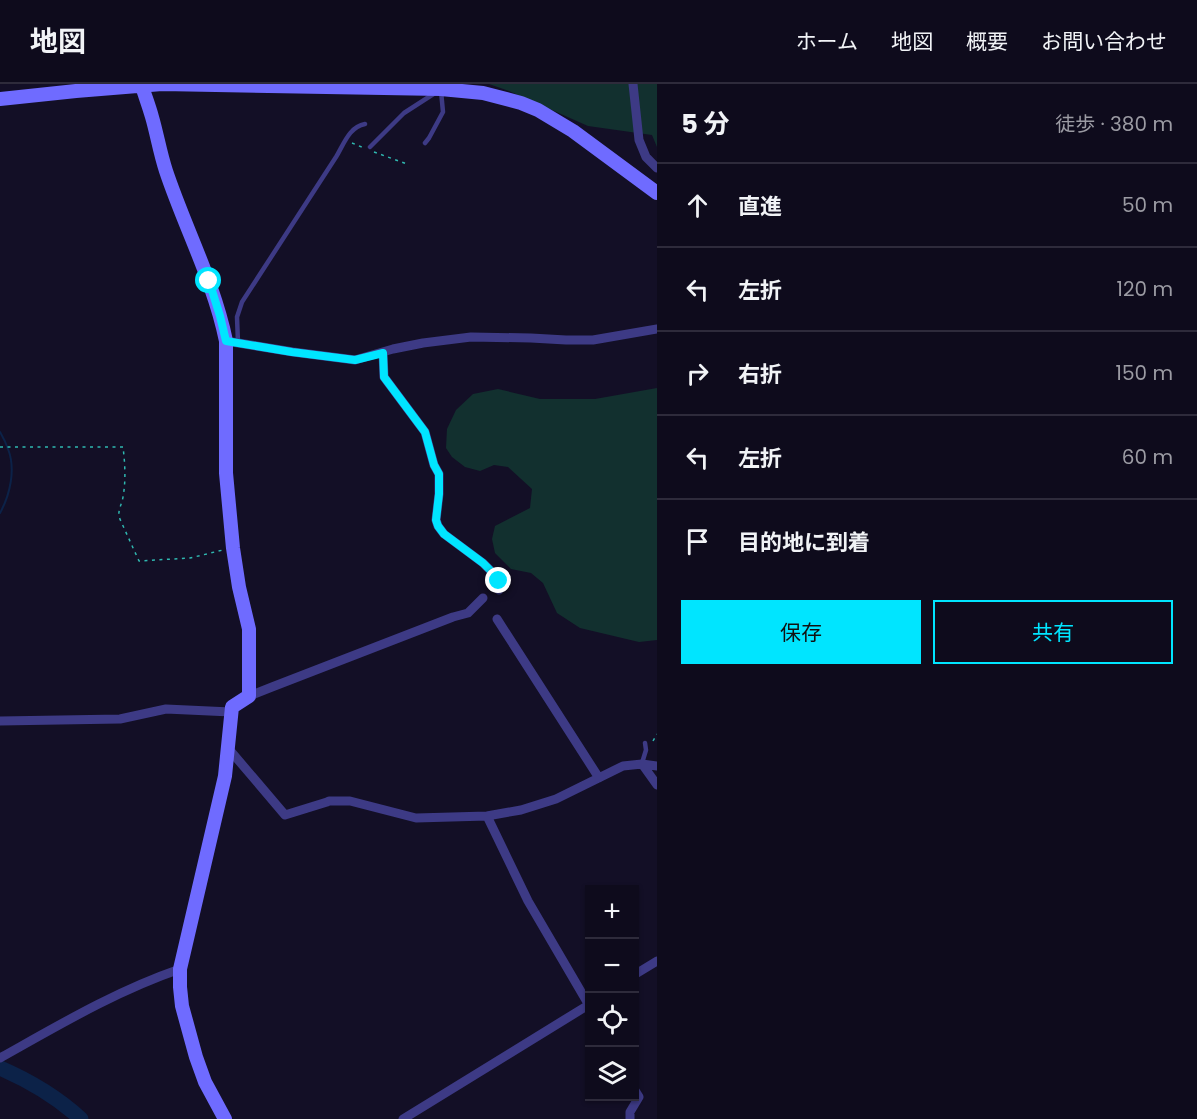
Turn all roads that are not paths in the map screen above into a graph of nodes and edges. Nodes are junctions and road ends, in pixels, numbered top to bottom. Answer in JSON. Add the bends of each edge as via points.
{"nodes":[{"id":1,"x":633,"y":84,"type":"edge"},
{"id":2,"x":142,"y":85,"type":"edge"},
{"id":3,"x":441,"y":89,"type":"junction"},
{"id":4,"x":0,"y":99,"type":"edge"},
{"id":5,"x":365,"y":124,"type":"dead end"},
{"id":6,"x":425,"y":143,"type":"dead end"},
{"id":7,"x":370,"y":147,"type":"dead end"},
{"id":8,"x":657,"y":168,"type":"edge"},
{"id":9,"x":657,"y":194,"type":"edge"},
{"id":10,"x":657,"y":329,"type":"edge"},
{"id":11,"x":232,"y":342,"type":"junction"},
{"id":12,"x":383,"y":353,"type":"junction"},
{"id":13,"x":499,"y":590,"type":"dead end"},
{"id":14,"x":483,"y":598,"type":"dead end"},
{"id":15,"x":497,"y":619,"type":"dead end"},
{"id":16,"x":249,"y":696,"type":"junction"},
{"id":17,"x":231,"y":712,"type":"junction"},
{"id":18,"x":0,"y":720,"type":"edge"},
{"id":19,"x":645,"y":743,"type":"dead end"},
{"id":20,"x":228,"y":748,"type":"junction"},
{"id":21,"x":642,"y":764,"type":"junction"},
{"id":22,"x":657,"y":766,"type":"edge"},
{"id":23,"x":599,"y":778,"type":"junction"},
{"id":24,"x":657,"y":785,"type":"edge"},
{"id":25,"x":487,"y":816,"type":"junction"},
{"id":26,"x":657,"y":961,"type":"edge"},
{"id":27,"x":180,"y":969,"type":"junction"},
{"id":28,"x":639,"y":972,"type":"edge"},
{"id":29,"x":585,"y":998,"type":"edge"},
{"id":30,"x":585,"y":1007,"type":"edge"},
{"id":31,"x":0,"y":1058,"type":"edge"},
{"id":32,"x":637,"y":1101,"type":"edge"},
{"id":33,"x":225,"y":1119,"type":"edge"},
{"id":34,"x":403,"y":1119,"type":"edge"},
{"id":35,"x":630,"y":1119,"type":"edge"}],
"edges":[{"from":1,"to":8,"type":"street","via":[[639,140],[646,157]]},
{"from":2,"to":3,"type":"street"},
{"from":2,"to":4,"type":"street"},
{"from":2,"to":11,"type":"street","via":[[165,170]]},
{"from":3,"to":6,"type":"lane","via":[[443,112]]},
{"from":3,"to":7,"type":"lane","via":[[411,106]]},
{"from":3,"to":9,"type":"street","via":[[483,93],[538,110],[573,131]]},
{"from":5,"to":11,"type":"lane","via":[[354,128],[345,140],[242,302]]},
{"from":10,"to":12,"type":"street","via":[[593,340],[471,337]]},
{"from":11,"to":12,"type":"street","via":[[355,360]]},
{"from":11,"to":16,"type":"street","via":[[226,473],[233,548],[249,629]]},
{"from":12,"to":13,"type":"street","via":[[384,377],[425,432],[439,474],[438,526],[494,574]]},
{"from":14,"to":16,"type":"street","via":[[468,613]]},
{"from":15,"to":23,"type":"street"},
{"from":16,"to":17,"type":"street","via":[[232,707]]},
{"from":17,"to":18,"type":"street","via":[[166,709],[120,719]]},
{"from":17,"to":20,"type":"street"},
{"from":19,"to":21,"type":"lane"},
{"from":20,"to":25,"type":"street","via":[[285,815],[329,801],[350,801],[416,818]]},
{"from":20,"to":27,"type":"street","via":[[225,776]]},
{"from":21,"to":22,"type":"street"},
{"from":21,"to":23,"type":"street","via":[[623,766]]},
{"from":21,"to":24,"type":"street"},
{"from":23,"to":25,"type":"street","via":[[556,799]]},
{"from":25,"to":29,"type":"street","via":[[528,901]]},
{"from":26,"to":28,"type":"street"},
{"from":27,"to":31,"type":"street","via":[[107,999]]},
{"from":27,"to":33,"type":"street","via":[[182,1006],[196,1057]]},
{"from":30,"to":34,"type":"street"},
{"from":32,"to":35,"type":"street"}]}
